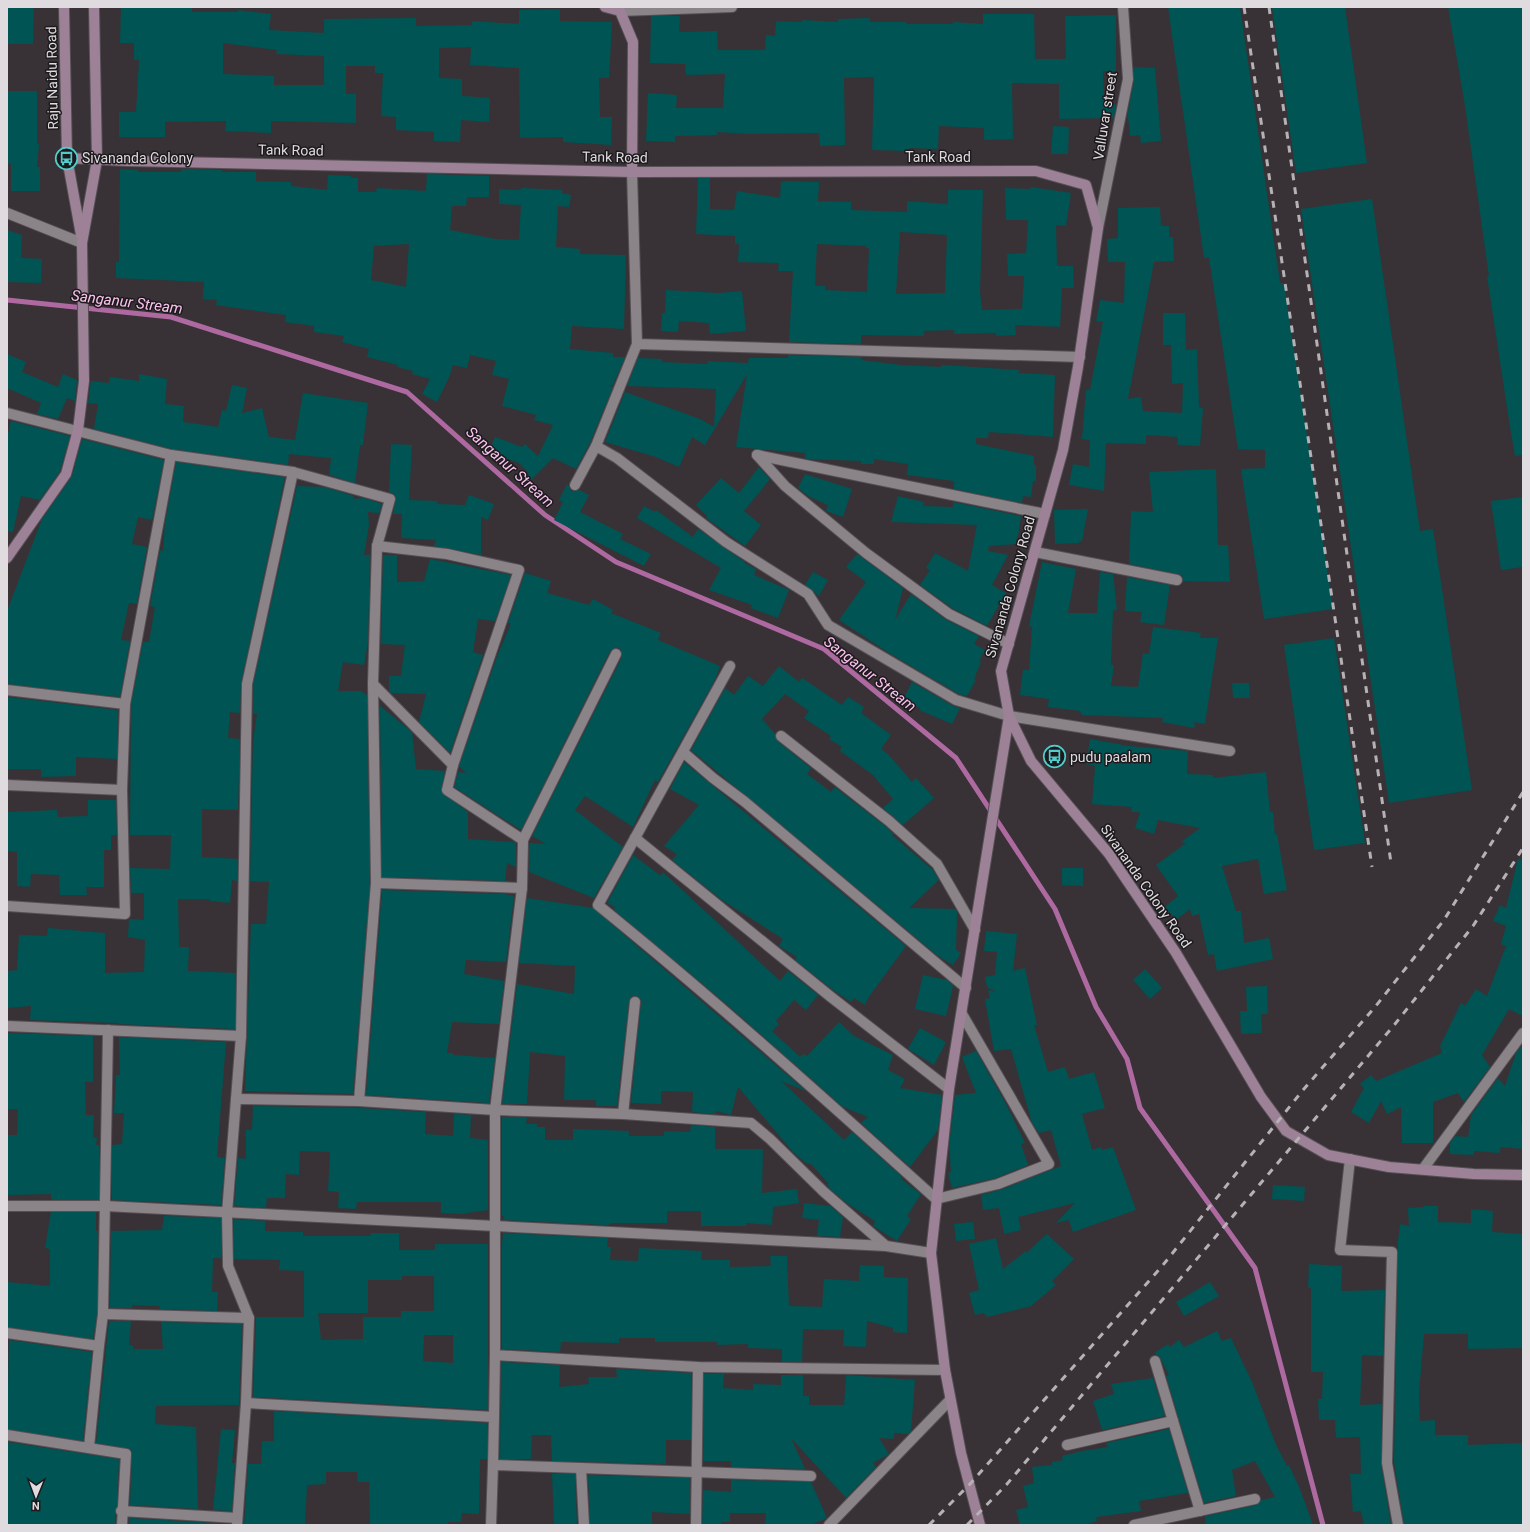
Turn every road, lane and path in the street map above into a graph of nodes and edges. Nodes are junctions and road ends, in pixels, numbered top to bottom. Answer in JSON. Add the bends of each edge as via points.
{"nodes":[{"id":1,"x":64,"y":7,"type":"edge"},
{"id":2,"x":94,"y":7,"type":"edge"},
{"id":3,"x":605,"y":7,"type":"edge"},
{"id":4,"x":732,"y":7,"type":"edge"},
{"id":5,"x":1123,"y":7,"type":"edge"},
{"id":6,"x":620,"y":9,"type":"edge"},
{"id":7,"x":67,"y":158,"type":"junction"},
{"id":8,"x":97,"y":160,"type":"junction"},
{"id":9,"x":632,"y":172,"type":"junction"},
{"id":10,"x":7,"y":213,"type":"edge"},
{"id":11,"x":1098,"y":228,"type":"junction"},
{"id":12,"x":82,"y":243,"type":"junction"},
{"id":13,"x":637,"y":344,"type":"junction"},
{"id":14,"x":1080,"y":358,"type":"junction"},
{"id":15,"x":7,"y":412,"type":"edge"},
{"id":16,"x":78,"y":430,"type":"junction"},
{"id":17,"x":596,"y":446,"type":"junction"},
{"id":18,"x":170,"y":456,"type":"junction"},
{"id":19,"x":293,"y":472,"type":"junction"},
{"id":20,"x":574,"y":485,"type":"dead end"},
{"id":21,"x":1045,"y":514,"type":"junction"},
{"id":22,"x":378,"y":546,"type":"junction"},
{"id":23,"x":1035,"y":552,"type":"junction"},
{"id":24,"x":7,"y":558,"type":"edge"},
{"id":25,"x":1177,"y":580,"type":"dead end"},
{"id":26,"x":1009,"y":644,"type":"junction"},
{"id":27,"x":616,"y":654,"type":"dead end"},
{"id":28,"x":730,"y":666,"type":"dead end"},
{"id":29,"x":372,"y":684,"type":"junction"},
{"id":30,"x":7,"y":690,"type":"edge"},
{"id":31,"x":125,"y":704,"type":"junction"},
{"id":32,"x":1009,"y":716,"type":"junction"},
{"id":33,"x":781,"y":736,"type":"dead end"},
{"id":34,"x":1230,"y":751,"type":"dead end"},
{"id":35,"x":683,"y":752,"type":"junction"},
{"id":36,"x":453,"y":765,"type":"junction"},
{"id":37,"x":7,"y":785,"type":"edge"},
{"id":38,"x":122,"y":790,"type":"junction"},
{"id":39,"x":635,"y":838,"type":"junction"},
{"id":40,"x":523,"y":840,"type":"junction"},
{"id":41,"x":376,"y":883,"type":"junction"},
{"id":42,"x":522,"y":888,"type":"junction"},
{"id":43,"x":7,"y":906,"type":"edge"},
{"id":44,"x":975,"y":930,"type":"junction"},
{"id":45,"x":966,"y":988,"type":"junction"},
{"id":46,"x":634,"y":1002,"type":"dead end"},
{"id":47,"x":962,"y":1014,"type":"junction"},
{"id":48,"x":7,"y":1026,"type":"edge"},
{"id":49,"x":108,"y":1030,"type":"junction"},
{"id":50,"x":1523,"y":1033,"type":"edge"},
{"id":51,"x":241,"y":1036,"type":"junction"},
{"id":52,"x":949,"y":1089,"type":"junction"},
{"id":53,"x":236,"y":1099,"type":"junction"},
{"id":54,"x":359,"y":1101,"type":"junction"},
{"id":55,"x":495,"y":1110,"type":"junction"},
{"id":56,"x":623,"y":1114,"type":"junction"},
{"id":57,"x":1350,"y":1159,"type":"junction"},
{"id":58,"x":1423,"y":1170,"type":"junction"},
{"id":59,"x":1523,"y":1175,"type":"edge"},
{"id":60,"x":936,"y":1199,"type":"junction"},
{"id":61,"x":7,"y":1206,"type":"edge"},
{"id":62,"x":105,"y":1206,"type":"junction"},
{"id":63,"x":227,"y":1212,"type":"junction"},
{"id":64,"x":494,"y":1227,"type":"junction"},
{"id":65,"x":886,"y":1246,"type":"junction"},
{"id":66,"x":931,"y":1253,"type":"junction"},
{"id":67,"x":103,"y":1314,"type":"junction"},
{"id":68,"x":249,"y":1318,"type":"junction"},
{"id":69,"x":7,"y":1333,"type":"edge"},
{"id":70,"x":99,"y":1346,"type":"junction"},
{"id":71,"x":495,"y":1355,"type":"junction"},
{"id":72,"x":1155,"y":1361,"type":"dead end"},
{"id":73,"x":698,"y":1367,"type":"junction"},
{"id":74,"x":945,"y":1370,"type":"junction"},
{"id":75,"x":950,"y":1400,"type":"junction"},
{"id":76,"x":246,"y":1403,"type":"junction"},
{"id":77,"x":494,"y":1417,"type":"junction"},
{"id":78,"x":1173,"y":1421,"type":"junction"},
{"id":79,"x":7,"y":1435,"type":"edge"},
{"id":80,"x":1067,"y":1445,"type":"dead end"},
{"id":81,"x":90,"y":1447,"type":"junction"},
{"id":82,"x":493,"y":1465,"type":"junction"},
{"id":83,"x":581,"y":1468,"type":"junction"},
{"id":84,"x":696,"y":1473,"type":"junction"},
{"id":85,"x":811,"y":1476,"type":"dead end"},
{"id":86,"x":1255,"y":1499,"type":"dead end"},
{"id":87,"x":122,"y":1510,"type":"junction"},
{"id":88,"x":1200,"y":1511,"type":"junction"},
{"id":89,"x":237,"y":1522,"type":"edge"},
{"id":90,"x":122,"y":1525,"type":"edge"},
{"id":91,"x":491,"y":1525,"type":"edge"},
{"id":92,"x":584,"y":1525,"type":"edge"},
{"id":93,"x":696,"y":1525,"type":"edge"},
{"id":94,"x":829,"y":1525,"type":"edge"},
{"id":95,"x":980,"y":1525,"type":"edge"},
{"id":96,"x":1134,"y":1525,"type":"edge"},
{"id":97,"x":1398,"y":1525,"type":"edge"}],
"edges":[{"from":1,"to":7,"type":"main road","name":"Raju Naidu Road"},
{"from":2,"to":8,"type":"main road"},
{"from":3,"to":6,"type":"main road"},
{"from":4,"to":6,"type":"street"},
{"from":5,"to":11,"type":"street","name":"Valluvar street","via":[[1128,79]]},
{"from":6,"to":9,"type":"main road","via":[[633,42]]},
{"from":7,"to":8,"type":"main road","name":"Tank Road"},
{"from":7,"to":12,"type":"main road","name":"Raju Naidu Road"},
{"from":8,"to":9,"type":"main road","name":"Tank Road"},
{"from":8,"to":12,"type":"main road"},
{"from":9,"to":11,"type":"main road","name":"Tank Road","via":[[1036,171],[1086,185]]},
{"from":9,"to":13,"type":"street"},
{"from":10,"to":12,"type":"street"},
{"from":11,"to":14,"type":"main road","name":"Sivananda Colony Road"},
{"from":12,"to":16,"type":"main road","via":[[84,381]]},
{"from":13,"to":14,"type":"street"},
{"from":13,"to":17,"type":"street"},
{"from":14,"to":21,"type":"main road","name":"Sivananda Colony Road","via":[[1063,450]]},
{"from":15,"to":16,"type":"street"},
{"from":16,"to":18,"type":"street"},
{"from":16,"to":24,"type":"main road","via":[[66,474]]},
{"from":17,"to":20,"type":"street"},
{"from":17,"to":32,"type":"street","via":[[617,458],[726,542],[808,594],[828,625],[956,700]]},
{"from":18,"to":19,"type":"street"},
{"from":18,"to":31,"type":"street"},
{"from":19,"to":22,"type":"street","via":[[390,499]]},
{"from":19,"to":51,"type":"street","via":[[247,684]]},
{"from":21,"to":23,"type":"main road","name":"Sivananda Colony Road"},
{"from":21,"to":26,"type":"street","via":[[757,455],[785,486],[866,553],[950,614]]},
{"from":22,"to":29,"type":"street"},
{"from":22,"to":36,"type":"street","via":[[447,554],[519,570]]},
{"from":23,"to":25,"type":"street"},
{"from":23,"to":26,"type":"main road","name":"Sivananda Colony Road"},
{"from":26,"to":32,"type":"main road","name":"Sivananda Colony Road","via":[[1001,672]]},
{"from":27,"to":40,"type":"street"},
{"from":28,"to":35,"type":"street"},
{"from":29,"to":36,"type":"street"},
{"from":29,"to":41,"type":"street"},
{"from":30,"to":31,"type":"street"},
{"from":31,"to":38,"type":"street"},
{"from":32,"to":34,"type":"street"},
{"from":32,"to":44,"type":"main road"},
{"from":32,"to":57,"type":"main road","name":"Sivananda Colony Road","via":[[1031,761],[1109,854],[1176,953],[1262,1097],[1286,1131],[1328,1155]]},
{"from":33,"to":44,"type":"street","via":[[889,821],[937,864]]},
{"from":35,"to":39,"type":"street"},
{"from":35,"to":45,"type":"street"},
{"from":36,"to":40,"type":"street","via":[[447,790]]},
{"from":37,"to":38,"type":"street"},
{"from":38,"to":43,"type":"street","via":[[125,914]]},
{"from":39,"to":52,"type":"street"},
{"from":39,"to":60,"type":"street","via":[[598,905],[797,1074]]},
{"from":40,"to":42,"type":"street"},
{"from":41,"to":42,"type":"street"},
{"from":41,"to":54,"type":"street"},
{"from":42,"to":55,"type":"street"},
{"from":44,"to":45,"type":"main road"},
{"from":45,"to":47,"type":"main road"},
{"from":46,"to":56,"type":"street"},
{"from":47,"to":52,"type":"main road"},
{"from":47,"to":60,"type":"street","via":[[1049,1164],[998,1184]]},
{"from":48,"to":49,"type":"street"},
{"from":49,"to":51,"type":"street"},
{"from":49,"to":62,"type":"street"},
{"from":50,"to":58,"type":"street"},
{"from":51,"to":53,"type":"street"},
{"from":52,"to":60,"type":"main road"},
{"from":53,"to":54,"type":"street"},
{"from":53,"to":63,"type":"street"},
{"from":54,"to":55,"type":"street"},
{"from":55,"to":56,"type":"street"},
{"from":55,"to":64,"type":"street"},
{"from":56,"to":65,"type":"street","via":[[751,1123]]},
{"from":57,"to":58,"type":"main road","name":"Sivananda Colony Road","via":[[1389,1167]]},
{"from":57,"to":97,"type":"street","via":[[1340,1250],[1392,1252],[1387,1463]]},
{"from":58,"to":59,"type":"main road","name":"Sivananda Colony Road"},
{"from":60,"to":66,"type":"main road"},
{"from":61,"to":62,"type":"street"},
{"from":62,"to":63,"type":"street"},
{"from":62,"to":67,"type":"street"},
{"from":63,"to":64,"type":"street"},
{"from":63,"to":68,"type":"street","via":[[228,1266]]},
{"from":64,"to":65,"type":"street"},
{"from":64,"to":71,"type":"street"},
{"from":65,"to":66,"type":"street"},
{"from":66,"to":74,"type":"main road"},
{"from":67,"to":68,"type":"street"},
{"from":67,"to":70,"type":"street"},
{"from":68,"to":76,"type":"street"},
{"from":69,"to":70,"type":"street"},
{"from":70,"to":81,"type":"street"},
{"from":71,"to":73,"type":"street"},
{"from":71,"to":77,"type":"street"},
{"from":72,"to":78,"type":"street"},
{"from":73,"to":74,"type":"street"},
{"from":73,"to":84,"type":"street"},
{"from":74,"to":75,"type":"main road"},
{"from":75,"to":94,"type":"street"},
{"from":75,"to":95,"type":"main road"},
{"from":76,"to":77,"type":"street"},
{"from":76,"to":89,"type":"street"},
{"from":77,"to":82,"type":"street"},
{"from":78,"to":80,"type":"street"},
{"from":78,"to":88,"type":"street"},
{"from":79,"to":81,"type":"street"},
{"from":81,"to":87,"type":"street","via":[[126,1454]]},
{"from":82,"to":83,"type":"street"},
{"from":82,"to":91,"type":"street"},
{"from":83,"to":84,"type":"street"},
{"from":83,"to":92,"type":"street"},
{"from":84,"to":85,"type":"street"},
{"from":84,"to":93,"type":"street"},
{"from":86,"to":88,"type":"street"},
{"from":87,"to":89,"type":"street"},
{"from":87,"to":90,"type":"street"},
{"from":88,"to":96,"type":"street"}]}
